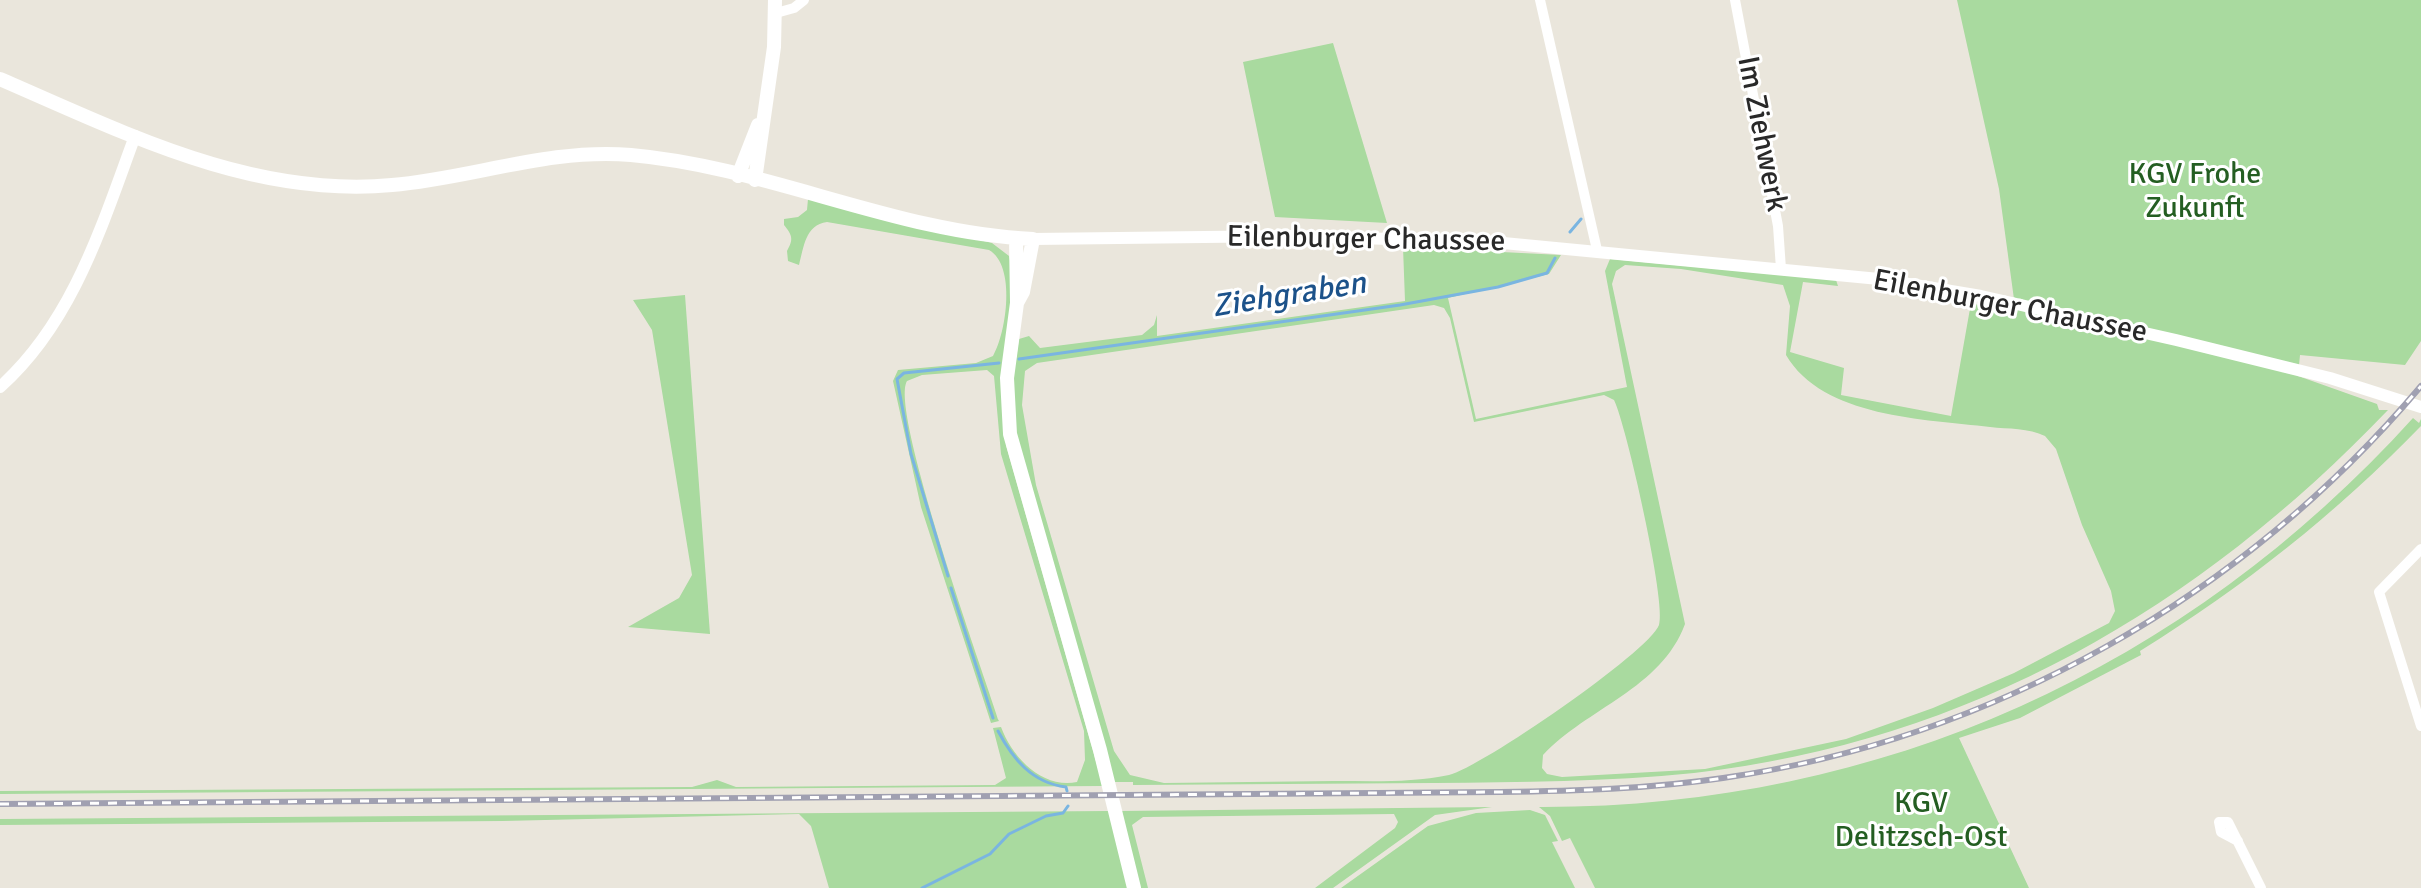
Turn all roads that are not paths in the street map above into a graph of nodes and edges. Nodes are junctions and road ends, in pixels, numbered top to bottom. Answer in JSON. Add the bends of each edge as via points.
{"nodes":[{"id":1,"x":804,"y":0,"type":"edge"},
{"id":2,"x":1540,"y":0,"type":"edge"},
{"id":3,"x":1735,"y":0,"type":"edge"},
{"id":4,"x":776,"y":6,"type":"edge"},
{"id":5,"x":0,"y":79,"type":"edge"},
{"id":6,"x":762,"y":118,"type":"junction"},
{"id":7,"x":135,"y":136,"type":"junction"},
{"id":8,"x":738,"y":176,"type":"junction"},
{"id":9,"x":755,"y":180,"type":"junction"},
{"id":10,"x":1016,"y":238,"type":"junction"},
{"id":11,"x":1033,"y":239,"type":"junction"},
{"id":12,"x":1597,"y":250,"type":"junction"},
{"id":13,"x":1781,"y":269,"type":"junction"},
{"id":14,"x":1017,"y":303,"type":"junction"},
{"id":15,"x":0,"y":387,"type":"edge"},
{"id":16,"x":2421,"y":407,"type":"edge"},
{"id":17,"x":2421,"y":549,"type":"edge"},
{"id":18,"x":2421,"y":726,"type":"edge"},
{"id":19,"x":2238,"y":841,"type":"dead end"},
{"id":20,"x":1134,"y":888,"type":"edge"},
{"id":21,"x":2261,"y":888,"type":"edge"}],
"edges":[{"from":1,"to":4,"type":"street","via":[[794,8]]},
{"from":2,"to":12,"type":"street"},
{"from":3,"to":13,"type":"street","name":"Im Ziehwerk","via":[[1783,252]]},
{"from":4,"to":6,"type":"main road"},
{"from":5,"to":7,"type":"main road","name":"Eilenburger Chaussee"},
{"from":6,"to":8,"type":"main road"},
{"from":6,"to":9,"type":"main road"},
{"from":7,"to":8,"type":"main road","name":"Eilenburger Chaussee","via":[[231,171],[307,185],[393,185],[548,157],[596,154],[650,157]]},
{"from":7,"to":15,"type":"street","via":[[78,281],[56,322]]},
{"from":8,"to":9,"type":"main road","name":"Eilenburger Chaussee"},
{"from":9,"to":10,"type":"main road","name":"Eilenburger Chaussee","via":[[958,230]]},
{"from":10,"to":11,"type":"main road","name":"Eilenburger Chaussee"},
{"from":10,"to":14,"type":"main road"},
{"from":11,"to":12,"type":"street","name":"Eilenburger Chaussee","via":[[1289,236]]},
{"from":11,"to":14,"type":"main road"},
{"from":12,"to":13,"type":"street","name":"Eilenburger Chaussee"},
{"from":13,"to":16,"type":"street","name":"Eilenburger Chaussee","via":[[1942,289],[2079,318],[2330,378]]},
{"from":14,"to":20,"type":"main road","via":[[1007,378],[1010,434]]},
{"from":17,"to":18,"type":"street","via":[[2379,592]]},
{"from":19,"to":21,"type":"street"}]}
